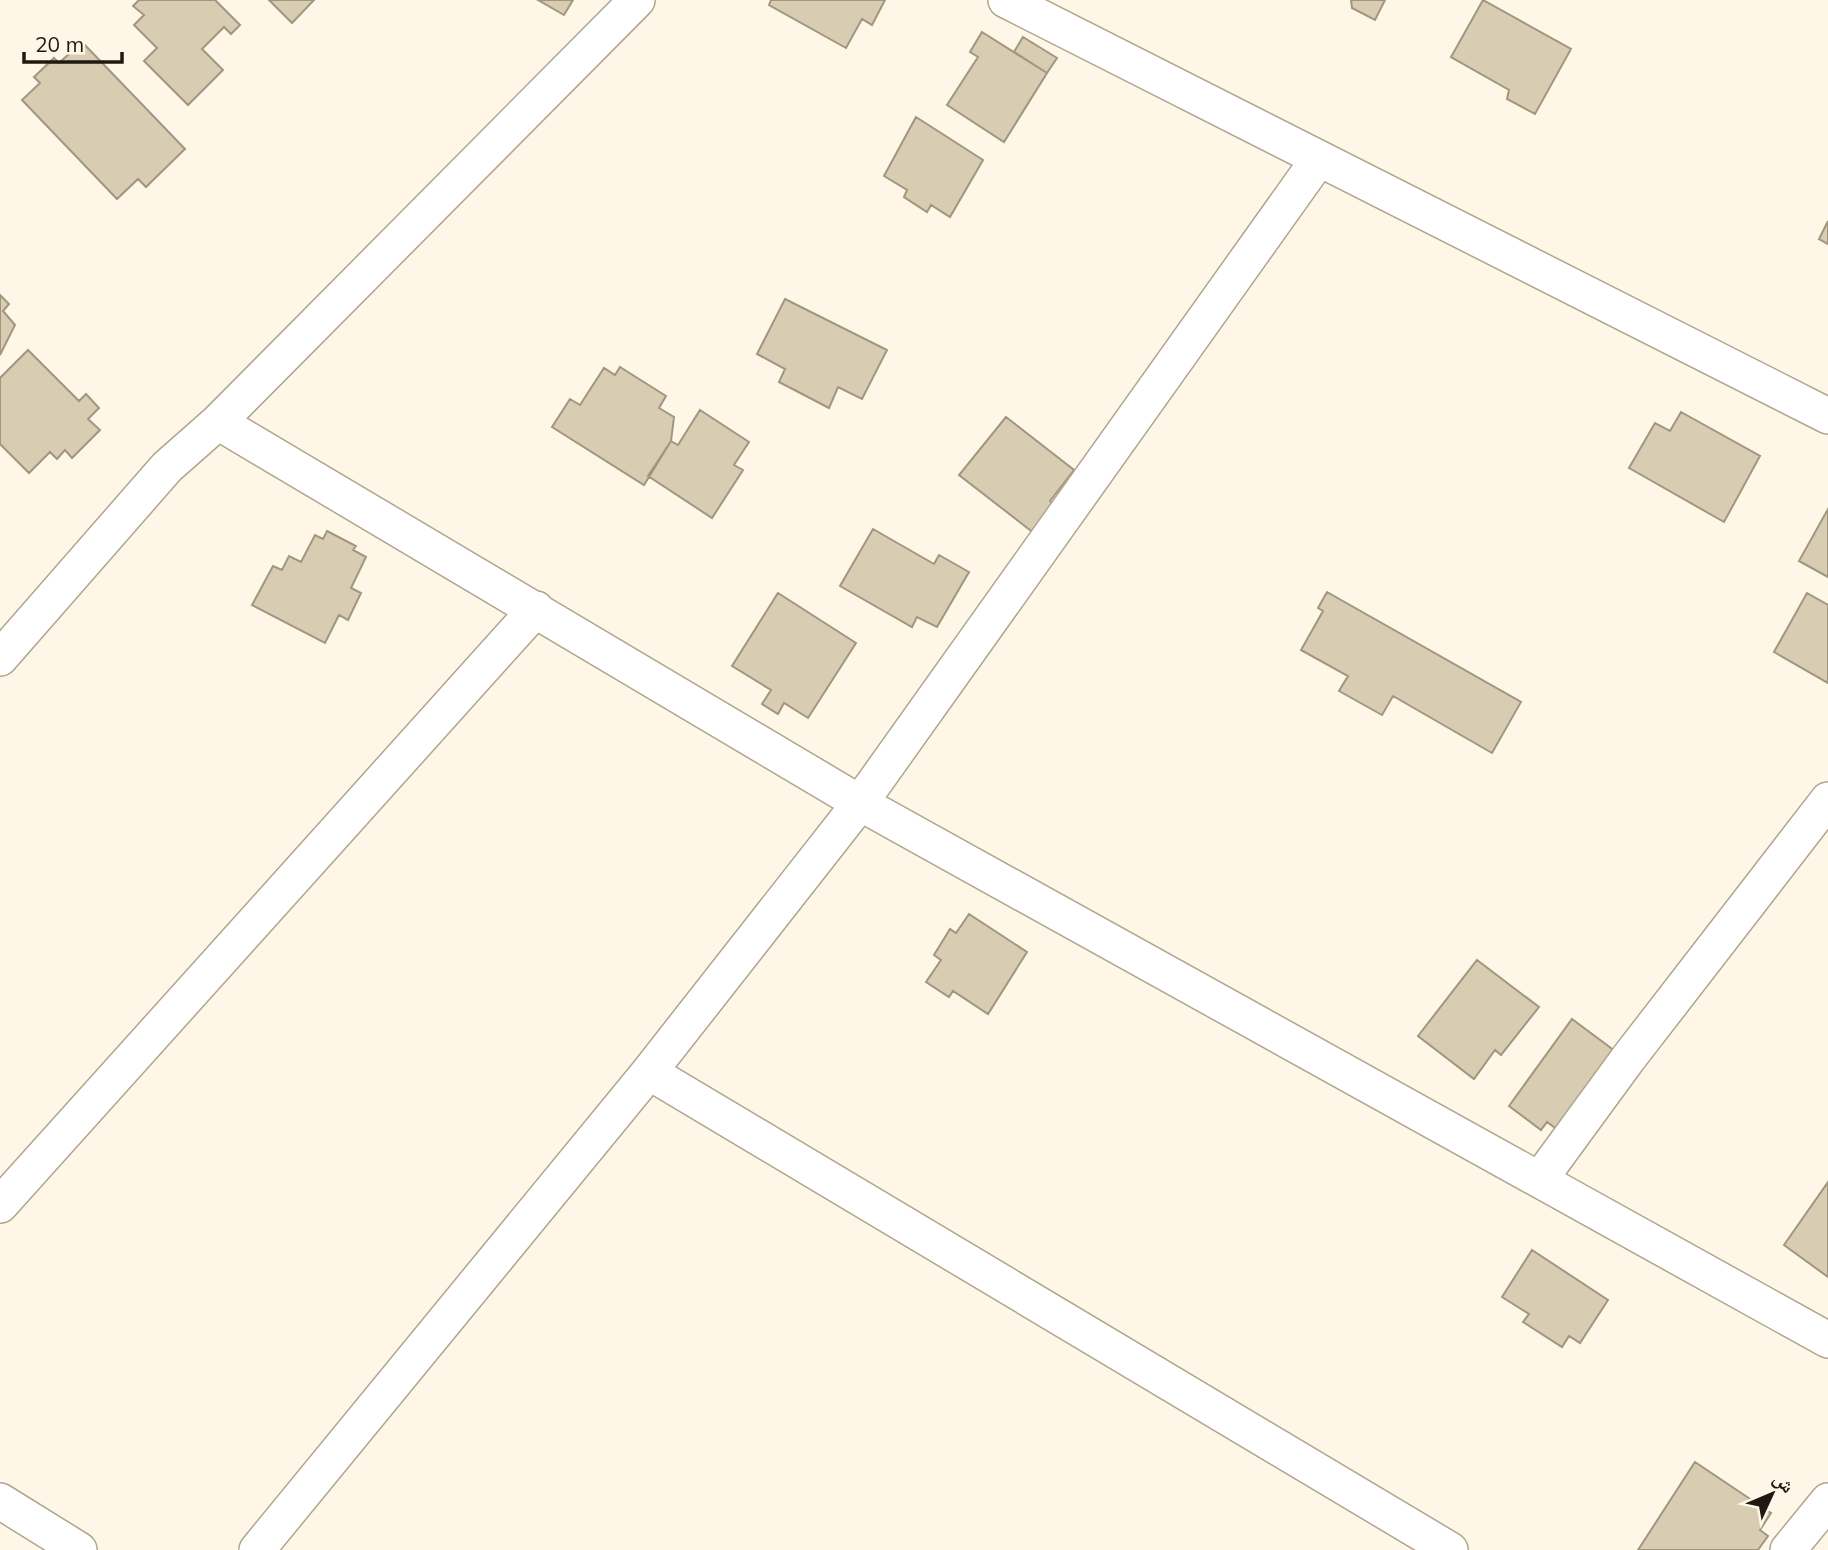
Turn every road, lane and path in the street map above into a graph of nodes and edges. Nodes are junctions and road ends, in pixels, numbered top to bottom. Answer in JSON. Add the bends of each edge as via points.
{"nodes":[{"id":1,"x":637,"y":0,"type":"edge"},
{"id":2,"x":1006,"y":0,"type":"edge"},
{"id":3,"x":1318,"y":160,"type":"junction"},
{"id":4,"x":1828,"y":416,"type":"edge"},
{"id":5,"x":218,"y":422,"type":"junction"},
{"id":6,"x":536,"y":610,"type":"junction"},
{"id":7,"x":0,"y":658,"type":"edge"},
{"id":8,"x":1828,"y":800,"type":"edge"},
{"id":9,"x":860,"y":803,"type":"junction"},
{"id":10,"x":649,"y":1072,"type":"junction"},
{"id":11,"x":1540,"y":1179,"type":"junction"},
{"id":12,"x":0,"y":1205,"type":"edge"},
{"id":13,"x":1828,"y":1340,"type":"edge"},
{"id":14,"x":0,"y":1501,"type":"edge"},
{"id":15,"x":1828,"y":1501,"type":"edge"},
{"id":16,"x":79,"y":1550,"type":"edge"},
{"id":17,"x":257,"y":1550,"type":"edge"},
{"id":18,"x":1450,"y":1550,"type":"edge"},
{"id":19,"x":1788,"y":1550,"type":"edge"}],
"edges":[{"from":1,"to":5,"type":"street"},
{"from":2,"to":3,"type":"street"},
{"from":3,"to":4,"type":"street"},
{"from":3,"to":9,"type":"street"},
{"from":5,"to":6,"type":"street"},
{"from":5,"to":7,"type":"street","via":[[167,467]]},
{"from":6,"to":9,"type":"street"},
{"from":6,"to":12,"type":"street"},
{"from":8,"to":11,"type":"street"},
{"from":9,"to":10,"type":"street"},
{"from":9,"to":11,"type":"street"},
{"from":10,"to":17,"type":"street"},
{"from":10,"to":18,"type":"street"},
{"from":11,"to":13,"type":"street"},
{"from":14,"to":16,"type":"street"},
{"from":15,"to":19,"type":"street"}]}
